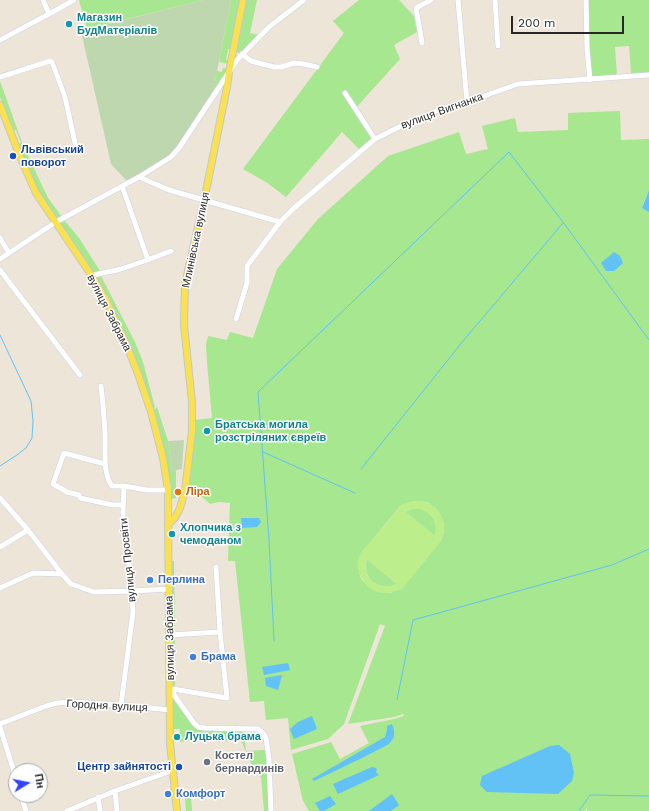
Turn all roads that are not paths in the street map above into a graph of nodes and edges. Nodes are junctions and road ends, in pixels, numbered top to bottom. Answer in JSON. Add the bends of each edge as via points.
{"nodes":[{"id":1,"x":43,"y":0,"type":"edge"},
{"id":2,"x":74,"y":0,"type":"edge"},
{"id":3,"x":243,"y":0,"type":"edge"},
{"id":4,"x":304,"y":0,"type":"edge"},
{"id":5,"x":431,"y":0,"type":"edge"},
{"id":6,"x":458,"y":0,"type":"edge"},
{"id":7,"x":495,"y":0,"type":"edge"},
{"id":8,"x":586,"y":0,"type":"edge"},
{"id":9,"x":49,"y":14,"type":"junction"},
{"id":10,"x":0,"y":40,"type":"edge"},
{"id":11,"x":422,"y":43,"type":"dead end"},
{"id":12,"x":498,"y":46,"type":"dead end"},
{"id":13,"x":242,"y":54,"type":"junction"},
{"id":14,"x":317,"y":67,"type":"dead end"},
{"id":15,"x":229,"y":72,"type":"junction"},
{"id":16,"x":649,"y":75,"type":"edge"},
{"id":17,"x":0,"y":76,"type":"edge"},
{"id":18,"x":590,"y":80,"type":"junction"},
{"id":19,"x":345,"y":93,"type":"dead end"},
{"id":20,"x":466,"y":102,"type":"junction"},
{"id":21,"x":0,"y":105,"type":"edge"},
{"id":22,"x":374,"y":139,"type":"junction"},
{"id":23,"x":75,"y":143,"type":"dead end"},
{"id":24,"x":139,"y":176,"type":"junction"},
{"id":25,"x":122,"y":186,"type":"junction"},
{"id":26,"x":204,"y":201,"type":"junction"},
{"id":27,"x":56,"y":222,"type":"junction"},
{"id":28,"x":280,"y":222,"type":"junction"},
{"id":29,"x":0,"y":238,"type":"edge"},
{"id":30,"x":171,"y":251,"type":"dead end"},
{"id":31,"x":9,"y":253,"type":"junction"},
{"id":32,"x":0,"y":259,"type":"edge"},
{"id":33,"x":148,"y":260,"type":"junction"},
{"id":34,"x":0,"y":270,"type":"edge"},
{"id":35,"x":92,"y":276,"type":"junction"},
{"id":36,"x":236,"y":319,"type":"dead end"},
{"id":37,"x":80,"y":375,"type":"dead end"},
{"id":38,"x":101,"y":386,"type":"dead end"},
{"id":39,"x":105,"y":464,"type":"junction"},
{"id":40,"x":124,"y":486,"type":"junction"},
{"id":41,"x":168,"y":490,"type":"junction"},
{"id":42,"x":0,"y":498,"type":"edge"},
{"id":43,"x":123,"y":505,"type":"junction"},
{"id":44,"x":168,"y":525,"type":"junction"},
{"id":45,"x":28,"y":530,"type":"junction"},
{"id":46,"x":0,"y":547,"type":"edge"},
{"id":47,"x":216,"y":567,"type":"dead end"},
{"id":48,"x":62,"y":574,"type":"junction"},
{"id":49,"x":0,"y":588,"type":"edge"},
{"id":50,"x":169,"y":589,"type":"junction"},
{"id":51,"x":132,"y":591,"type":"junction"},
{"id":52,"x":220,"y":632,"type":"junction"},
{"id":53,"x":170,"y":635,"type":"junction"},
{"id":54,"x":172,"y":689,"type":"junction"},
{"id":55,"x":122,"y":705,"type":"junction"},
{"id":56,"x":170,"y":710,"type":"junction"},
{"id":57,"x":0,"y":724,"type":"edge"},
{"id":58,"x":0,"y":727,"type":"edge"},
{"id":59,"x":11,"y":763,"type":"edge"},
{"id":60,"x":174,"y":770,"type":"junction"},
{"id":61,"x":114,"y":791,"type":"junction"},
{"id":62,"x":98,"y":798,"type":"junction"},
{"id":63,"x":77,"y":809,"type":"edge"},
{"id":64,"x":67,"y":811,"type":"edge"},
{"id":65,"x":100,"y":811,"type":"edge"},
{"id":66,"x":117,"y":811,"type":"edge"},
{"id":67,"x":177,"y":811,"type":"edge"},
{"id":68,"x":271,"y":811,"type":"edge"}],
"edges":[{"from":1,"to":9,"type":"street"},
{"from":2,"to":9,"type":"street"},
{"from":3,"to":15,"type":"main road","name":"Млинівська вулиця"},
{"from":4,"to":13,"type":"street","via":[[269,27]]},
{"from":5,"to":11,"type":"street","via":[[416,8]]},
{"from":6,"to":20,"type":"street"},
{"from":7,"to":12,"type":"street"},
{"from":8,"to":18,"type":"street"},
{"from":9,"to":10,"type":"street"},
{"from":13,"to":14,"type":"street","via":[[251,61],[274,67],[281,68],[294,64]]},
{"from":13,"to":15,"type":"street"},
{"from":15,"to":24,"type":"street","via":[[179,148],[171,157]]},
{"from":15,"to":26,"type":"main road","name":"Млинівська вулиця"},
{"from":16,"to":18,"type":"street","name":"вулиця Вигнанка"},
{"from":17,"to":23,"type":"street","via":[[52,62],[65,97]]},
{"from":18,"to":20,"type":"street","name":"вулиця Вигнанка","via":[[518,84]]},
{"from":19,"to":22,"type":"street"},
{"from":20,"to":22,"type":"street","name":"вулиця Вигнанка","via":[[430,114]]},
{"from":21,"to":27,"type":"main road","name":"вулиця Забрама","via":[[36,193]]},
{"from":22,"to":28,"type":"street","name":"вулиця Вигнанка"},
{"from":24,"to":25,"type":"street"},
{"from":24,"to":26,"type":"street","via":[[169,190]]},
{"from":25,"to":27,"type":"street"},
{"from":25,"to":33,"type":"street"},
{"from":26,"to":28,"type":"street"},
{"from":26,"to":44,"type":"main road","name":"Млинівська вулиця","via":[[185,284],[184,326],[192,402],[189,461],[182,502],[176,516]]},
{"from":27,"to":31,"type":"street"},
{"from":27,"to":35,"type":"main road","name":"вулиця Забрама"},
{"from":28,"to":36,"type":"street","name":"вулиця Вигнанка","via":[[247,266],[247,283]]},
{"from":29,"to":31,"type":"street"},
{"from":30,"to":33,"type":"street"},
{"from":31,"to":32,"type":"street"},
{"from":33,"to":35,"type":"street"},
{"from":34,"to":37,"type":"street"},
{"from":35,"to":41,"type":"main road","name":"вулиця Забрама","via":[[106,300],[138,374],[163,458]]},
{"from":38,"to":39,"type":"street"},
{"from":39,"to":40,"type":"street","via":[[112,486]]},
{"from":39,"to":43,"type":"street","via":[[64,453],[53,484],[79,495],[80,498]]},
{"from":40,"to":41,"type":"street"},
{"from":40,"to":43,"type":"street","name":"вулиця Просвіти"},
{"from":41,"to":44,"type":"main road","name":"вулиця Забрама"},
{"from":42,"to":45,"type":"street"},
{"from":43,"to":51,"type":"street","name":"вулиця Просвіти","via":[[124,540]]},
{"from":44,"to":50,"type":"main road","name":"вулиця Забрама"},
{"from":45,"to":46,"type":"street"},
{"from":45,"to":48,"type":"street"},
{"from":47,"to":52,"type":"street"},
{"from":48,"to":49,"type":"street","via":[[33,573]]},
{"from":48,"to":51,"type":"street","via":[[71,584],[94,592]]},
{"from":50,"to":51,"type":"street"},
{"from":50,"to":53,"type":"main road","name":"вулиця Забрама"},
{"from":51,"to":55,"type":"street","name":"вулиця Просвіти"},
{"from":52,"to":53,"type":"street"},
{"from":52,"to":54,"type":"street","via":[[227,698]]},
{"from":53,"to":54,"type":"main road","name":"вулиця Забрама"},
{"from":54,"to":56,"type":"main road","name":"вулиця Забрама"},
{"from":54,"to":68,"type":"street","via":[[198,727],[258,729],[262,732],[266,738],[269,759]]},
{"from":55,"to":56,"type":"street","name":"Городня вулиця"},
{"from":55,"to":57,"type":"street","name":"Городня вулиця","via":[[57,703]]},
{"from":56,"to":60,"type":"main road","name":"вулиця Забрама","via":[[170,743]]},
{"from":58,"to":59,"type":"street"},
{"from":60,"to":61,"type":"street"},
{"from":60,"to":67,"type":"main road","name":"вулиця Забрама"},
{"from":61,"to":62,"type":"street"},
{"from":61,"to":66,"type":"street"},
{"from":62,"to":63,"type":"street"},
{"from":62,"to":65,"type":"street"},
{"from":63,"to":64,"type":"street"}]}
